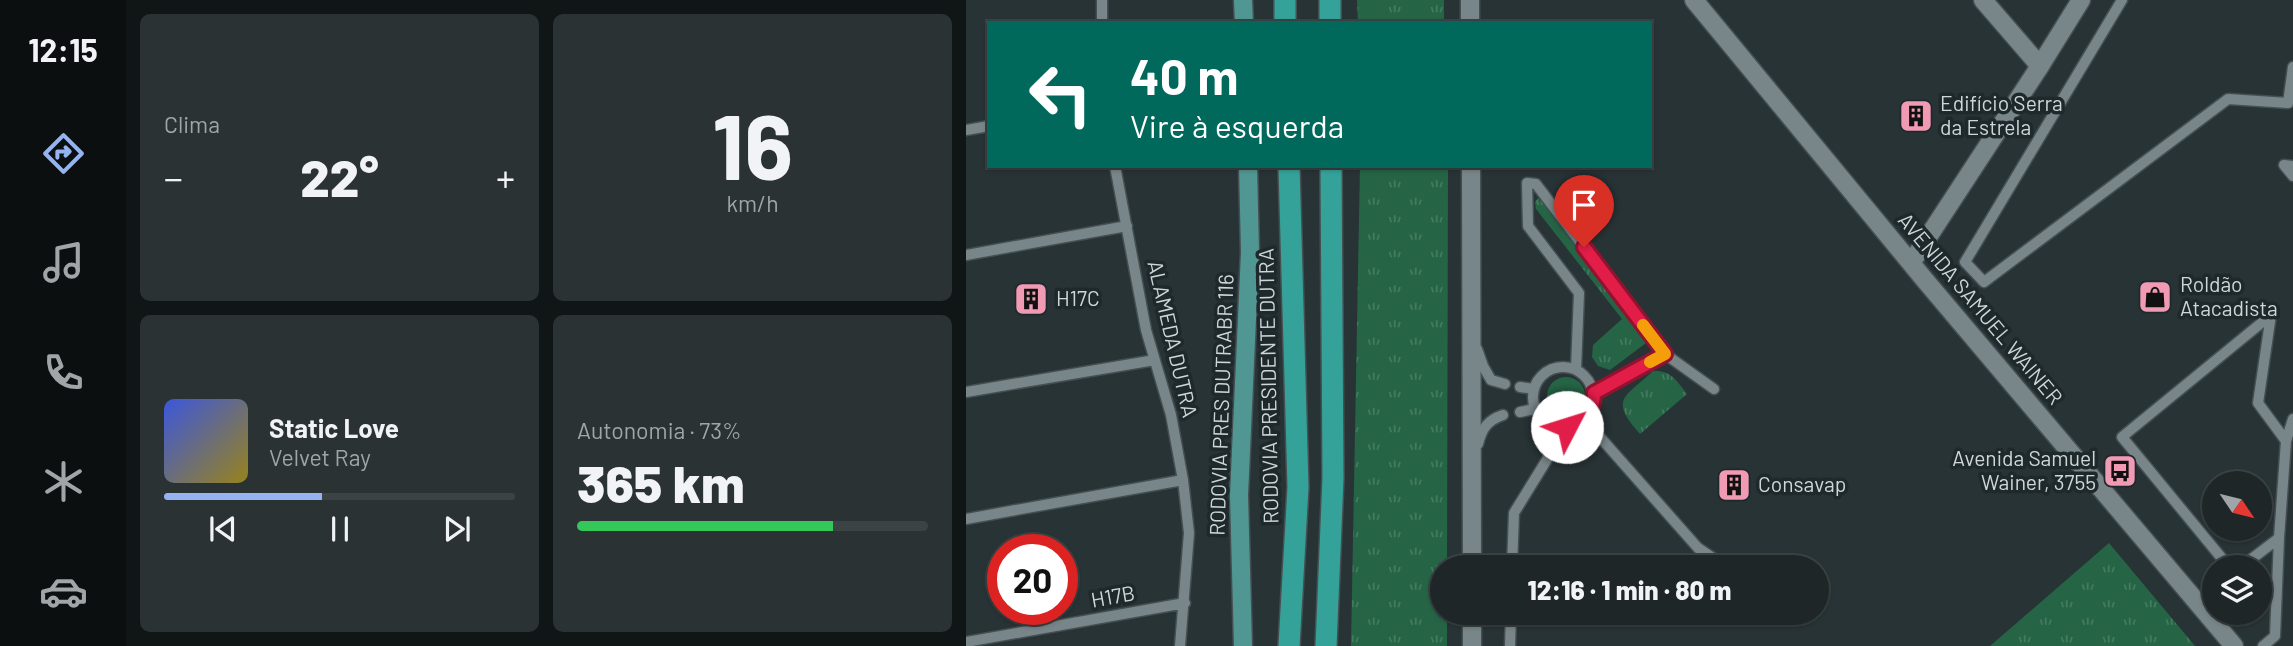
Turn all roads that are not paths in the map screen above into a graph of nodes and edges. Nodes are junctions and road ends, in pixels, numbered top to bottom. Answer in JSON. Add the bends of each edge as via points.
{"nodes":[{"id":1,"x":1102,"y":0,"type":"edge"},
{"id":2,"x":1243,"y":0,"type":"edge"},
{"id":3,"x":1285,"y":0,"type":"edge"},
{"id":4,"x":1470,"y":0,"type":"edge"},
{"id":5,"x":1693,"y":0,"type":"edge"},
{"id":6,"x":1983,"y":0,"type":"edge"},
{"id":7,"x":2081,"y":0,"type":"edge"},
{"id":8,"x":2122,"y":0,"type":"edge"},
{"id":9,"x":1102,"y":21,"type":"edge"},
{"id":10,"x":1244,"y":21,"type":"edge"},
{"id":11,"x":1285,"y":21,"type":"edge"},
{"id":12,"x":1470,"y":21,"type":"edge"},
{"id":13,"x":2040,"y":66,"type":"junction"},
{"id":14,"x":2293,"y":67,"type":"edge"},
{"id":15,"x":987,"y":126,"type":"edge"},
{"id":16,"x":966,"y":130,"type":"edge"},
{"id":17,"x":2293,"y":166,"type":"edge"},
{"id":18,"x":1115,"y":168,"type":"edge"},
{"id":19,"x":1248,"y":168,"type":"edge"},
{"id":20,"x":1289,"y":168,"type":"edge"},
{"id":21,"x":1331,"y":168,"type":"edge"},
{"id":22,"x":1471,"y":168,"type":"edge"},
{"id":23,"x":2293,"y":176,"type":"edge"},
{"id":24,"x":1127,"y":226,"type":"junction"},
{"id":25,"x":966,"y":255,"type":"edge"},
{"id":26,"x":1911,"y":263,"type":"junction"},
{"id":27,"x":1471,"y":333,"type":"junction"},
{"id":28,"x":1665,"y":354,"type":"junction"},
{"id":29,"x":1155,"y":360,"type":"junction"},
{"id":30,"x":1576,"y":369,"type":"junction"},
{"id":31,"x":1505,"y":384,"type":"dead end"},
{"id":32,"x":1520,"y":387,"type":"dead end"},
{"id":33,"x":1534,"y":389,"type":"junction"},
{"id":34,"x":1714,"y":389,"type":"dead end"},
{"id":35,"x":966,"y":392,"type":"edge"},
{"id":36,"x":1594,"y":393,"type":"junction"},
{"id":37,"x":1535,"y":409,"type":"junction"},
{"id":38,"x":1520,"y":412,"type":"dead end"},
{"id":39,"x":1503,"y":415,"type":"dead end"},
{"id":40,"x":1584,"y":419,"type":"junction"},
{"id":41,"x":2293,"y":419,"type":"edge"},
{"id":42,"x":1567,"y":427,"type":"junction"},
{"id":43,"x":2286,"y":441,"type":"junction"},
{"id":44,"x":1472,"y":472,"type":"junction"},
{"id":45,"x":1182,"y":480,"type":"junction"},
{"id":46,"x":966,"y":519,"type":"edge"},
{"id":47,"x":2280,"y":538,"type":"junction"},
{"id":48,"x":1472,"y":555,"type":"edge"},
{"id":49,"x":1513,"y":555,"type":"edge"},
{"id":50,"x":1708,"y":555,"type":"edge"},
{"id":51,"x":2220,"y":555,"type":"edge"},
{"id":52,"x":2257,"y":555,"type":"edge"},
{"id":53,"x":2202,"y":598,"type":"edge"},
{"id":54,"x":2197,"y":602,"type":"junction"},
{"id":55,"x":1185,"y":603,"type":"junction"},
{"id":56,"x":1472,"y":625,"type":"edge"},
{"id":57,"x":1511,"y":625,"type":"edge"},
{"id":58,"x":966,"y":642,"type":"edge"},
{"id":59,"x":1180,"y":646,"type":"edge"},
{"id":60,"x":1243,"y":646,"type":"edge"},
{"id":61,"x":1289,"y":646,"type":"edge"},
{"id":62,"x":1326,"y":646,"type":"edge"},
{"id":63,"x":1472,"y":646,"type":"edge"},
{"id":64,"x":1510,"y":646,"type":"edge"},
{"id":65,"x":2234,"y":646,"type":"edge"},
{"id":66,"x":2263,"y":646,"type":"edge"}],
"edges":[{"from":1,"to":9,"type":"lane"},
{"from":2,"to":10,"type":"main road"},
{"from":3,"to":11,"type":"highway"},
{"from":4,"to":12,"type":"main road"},
{"from":5,"to":26,"type":"main road","name":"AVENIDA SAMUEL WAINER"},
{"from":6,"to":13,"type":"main road"},
{"from":7,"to":13,"type":"main road"},
{"from":8,"to":14,"type":"lane","via":[[1965,262],[1984,282],[2228,99],[2288,103]]},
{"from":13,"to":26,"type":"main road"},
{"from":15,"to":16,"type":"lane"},
{"from":17,"to":23,"type":"lane","via":[[2284,164]]},
{"from":18,"to":24,"type":"lane","name":"ALAMEDA DUTRA"},
{"from":19,"to":60,"type":"main road","name":"RODOVIA PRES DUTRABR 116","via":[[1250,252],[1239,495]]},
{"from":20,"to":61,"type":"highway","name":"RODOVIA PRESIDENTE DUTRA","via":[[1298,487]]},
{"from":21,"to":62,"type":"highway","via":[[1333,478]]},
{"from":22,"to":27,"type":"main road"},
{"from":24,"to":25,"type":"lane"},
{"from":24,"to":29,"type":"lane","name":"ALAMEDA DUTRA"},
{"from":26,"to":54,"type":"main road","name":"AVENIDA SAMUEL WAINER"},
{"from":27,"to":31,"type":"lane","via":[[1491,380]]},
{"from":27,"to":44,"type":"main road"},
{"from":28,"to":30,"type":"lane","via":[[1536,184],[1527,183],[1528,226],[1579,293]]},
{"from":28,"to":34,"type":"lane"},
{"from":28,"to":36,"type":"lane"},
{"from":29,"to":35,"type":"lane"},
{"from":29,"to":45,"type":"lane","name":"ALAMEDA DUTRA","via":[[1171,415]]},
{"from":30,"to":33,"type":"lane","via":[[1566,366],[1546,372]]},
{"from":30,"to":36,"type":"lane","via":[[1591,383]]},
{"from":32,"to":33,"type":"lane"},
{"from":33,"to":37,"type":"lane"},
{"from":36,"to":40,"type":"lane"},
{"from":37,"to":38,"type":"lane"},
{"from":37,"to":42,"type":"lane","via":[[1549,423]]},
{"from":39,"to":44,"type":"lane","via":[[1489,420],[1480,434]]},
{"from":40,"to":42,"type":"lane"},
{"from":40,"to":50,"type":"lane"},
{"from":41,"to":43,"type":"lane"},
{"from":42,"to":49,"type":"lane","via":[[1514,513]]},
{"from":43,"to":47,"type":"lane"},
{"from":43,"to":51,"type":"lane","via":[[2258,403],[2271,315],[2122,436]]},
{"from":44,"to":48,"type":"main road"},
{"from":45,"to":46,"type":"lane"},
{"from":45,"to":55,"type":"lane","name":"ALAMEDA DUTRA","via":[[1189,533]]},
{"from":47,"to":52,"type":"lane"},
{"from":47,"to":66,"type":"lane","via":[[2275,636]]},
{"from":53,"to":54,"type":"lane"},
{"from":54,"to":65,"type":"main road","name":"AVENIDA SAMUEL WAINER"},
{"from":55,"to":58,"type":"lane","name":"H17B"},
{"from":55,"to":59,"type":"lane","name":"ALAMEDA DUTRA"},
{"from":56,"to":63,"type":"main road"},
{"from":57,"to":64,"type":"lane"}]}
